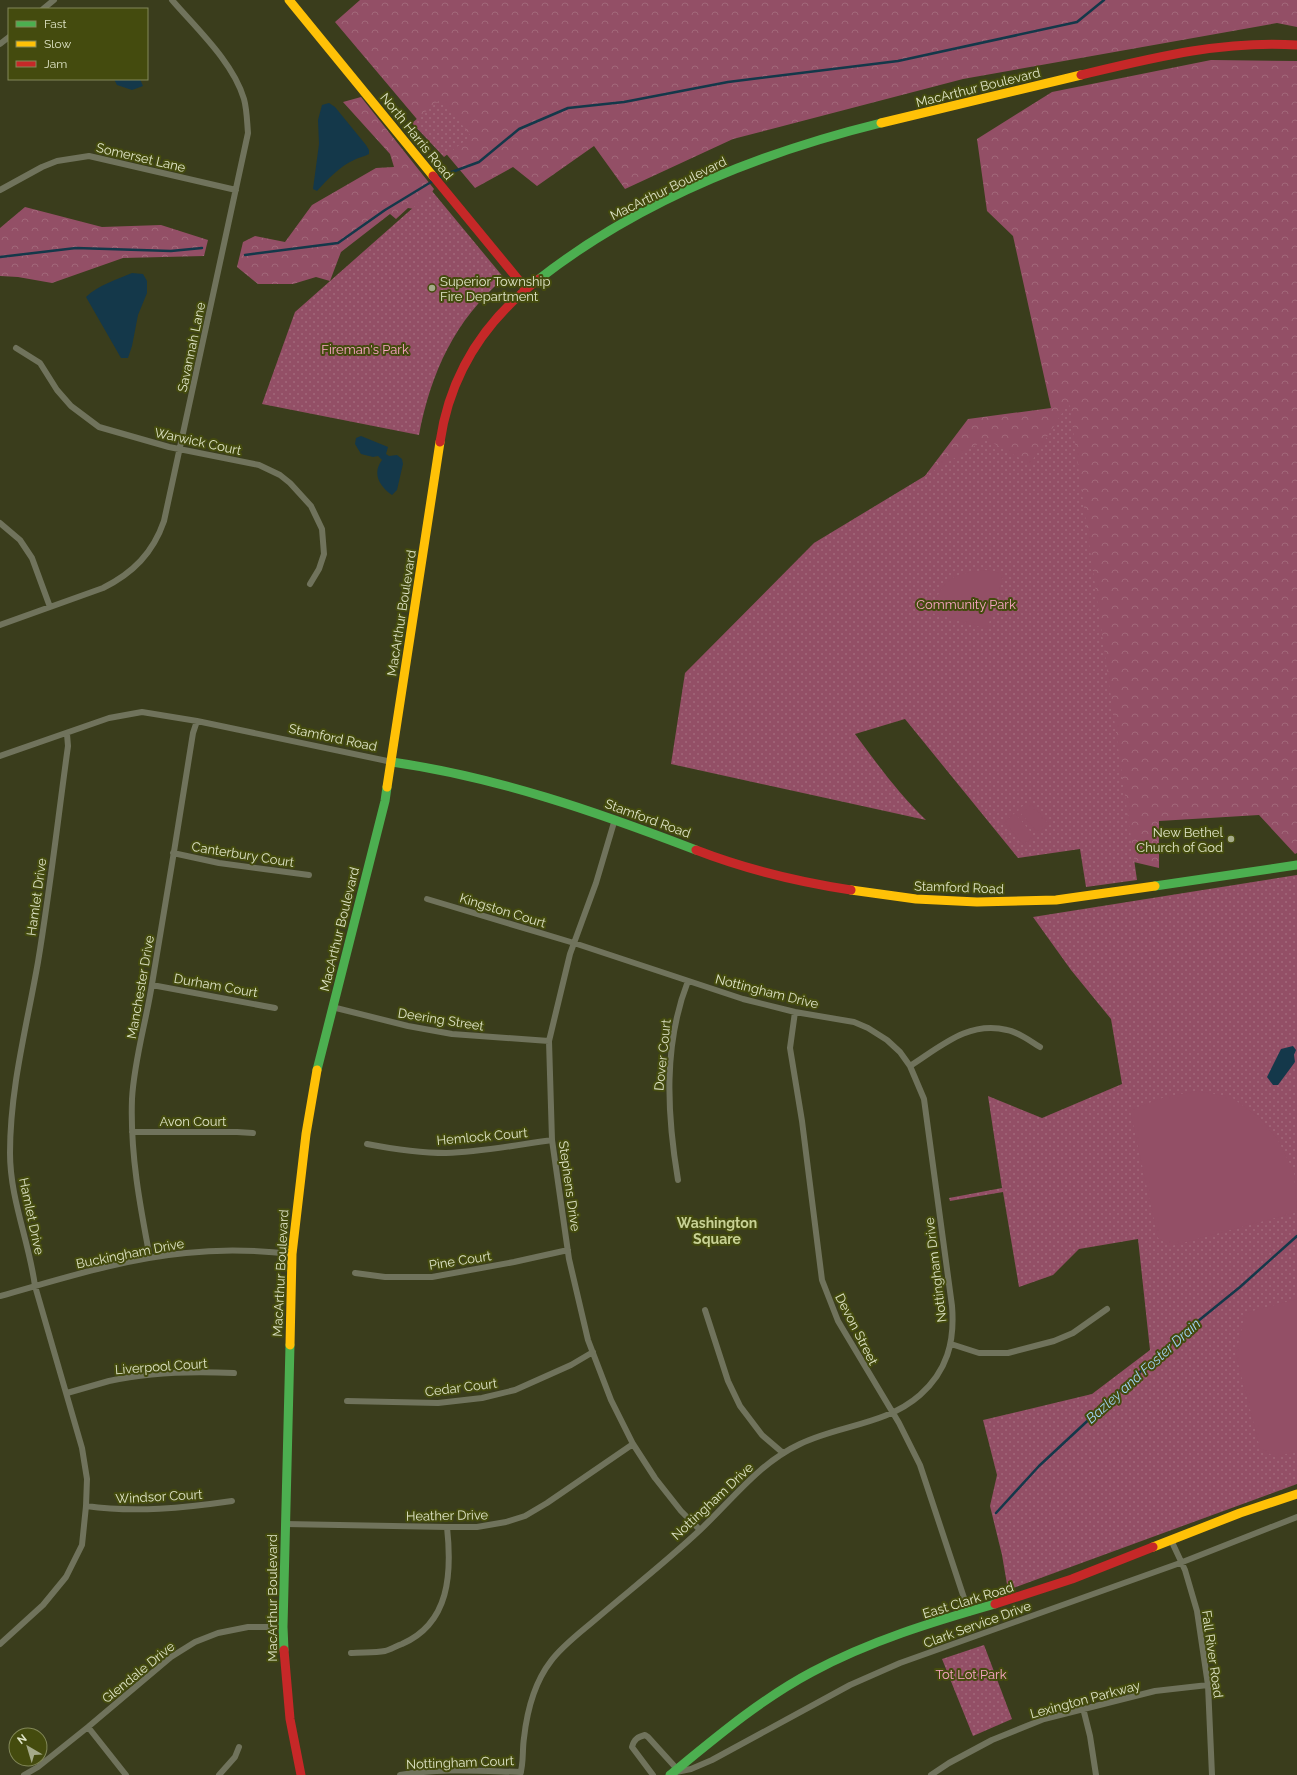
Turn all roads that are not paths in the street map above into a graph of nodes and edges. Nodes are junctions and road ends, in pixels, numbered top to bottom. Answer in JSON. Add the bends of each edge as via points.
{"nodes":[{"id":1,"x":54,"y":0,"type":"edge"},
{"id":2,"x":172,"y":0,"type":"edge"},
{"id":3,"x":288,"y":0,"type":"edge"},
{"id":4,"x":44,"y":8,"type":"edge"},
{"id":5,"x":8,"y":38,"type":"edge"},
{"id":6,"x":0,"y":44,"type":"edge"},
{"id":7,"x":1297,"y":45,"type":"edge"},
{"id":8,"x":0,"y":190,"type":"edge"},
{"id":9,"x":236,"y":190,"type":"junction"},
{"id":10,"x":526,"y":289,"type":"junction"},
{"id":11,"x":16,"y":348,"type":"dead end"},
{"id":12,"x":180,"y":449,"type":"junction"},
{"id":13,"x":0,"y":523,"type":"edge"},
{"id":14,"x":310,"y":584,"type":"dead end"},
{"id":15,"x":50,"y":607,"type":"junction"},
{"id":16,"x":0,"y":625,"type":"edge"},
{"id":17,"x":197,"y":721,"type":"junction"},
{"id":18,"x":66,"y":734,"type":"junction"},
{"id":19,"x":0,"y":756,"type":"edge"},
{"id":20,"x":392,"y":762,"type":"junction"},
{"id":21,"x":615,"y":819,"type":"junction"},
{"id":22,"x":174,"y":853,"type":"junction"},
{"id":23,"x":1297,"y":865,"type":"edge"},
{"id":24,"x":309,"y":875,"type":"dead end"},
{"id":25,"x":427,"y":899,"type":"dead end"},
{"id":26,"x":574,"y":943,"type":"junction"},
{"id":27,"x":688,"y":981,"type":"junction"},
{"id":28,"x":152,"y":985,"type":"junction"},
{"id":29,"x":332,"y":1007,"type":"junction"},
{"id":30,"x":275,"y":1008,"type":"dead end"},
{"id":31,"x":795,"y":1012,"type":"junction"},
{"id":32,"x":549,"y":1041,"type":"junction"},
{"id":33,"x":1040,"y":1047,"type":"dead end"},
{"id":34,"x":910,"y":1066,"type":"junction"},
{"id":35,"x":132,"y":1132,"type":"junction"},
{"id":36,"x":253,"y":1133,"type":"dead end"},
{"id":37,"x":552,"y":1140,"type":"junction"},
{"id":38,"x":367,"y":1144,"type":"dead end"},
{"id":39,"x":678,"y":1180,"type":"dead end"},
{"id":40,"x":568,"y":1250,"type":"junction"},
{"id":41,"x":292,"y":1254,"type":"junction"},
{"id":42,"x":150,"y":1258,"type":"junction"},
{"id":43,"x":354,"y":1273,"type":"dead end"},
{"id":44,"x":35,"y":1286,"type":"junction"},
{"id":45,"x":0,"y":1296,"type":"edge"},
{"id":46,"x":1107,"y":1309,"type":"dead end"},
{"id":47,"x":705,"y":1310,"type":"dead end"},
{"id":48,"x":951,"y":1344,"type":"junction"},
{"id":49,"x":593,"y":1352,"type":"junction"},
{"id":50,"x":234,"y":1374,"type":"dead end"},
{"id":51,"x":67,"y":1393,"type":"junction"},
{"id":52,"x":347,"y":1401,"type":"dead end"},
{"id":53,"x":893,"y":1414,"type":"junction"},
{"id":54,"x":633,"y":1444,"type":"junction"},
{"id":55,"x":783,"y":1454,"type":"junction"},
{"id":56,"x":1297,"y":1494,"type":"edge"},
{"id":57,"x":232,"y":1501,"type":"dead end"},
{"id":58,"x":86,"y":1506,"type":"junction"},
{"id":59,"x":1297,"y":1517,"type":"edge"},
{"id":60,"x":285,"y":1524,"type":"junction"},
{"id":61,"x":447,"y":1527,"type":"junction"},
{"id":62,"x":700,"y":1530,"type":"junction"},
{"id":63,"x":1171,"y":1540,"type":"junction"},
{"id":64,"x":1180,"y":1563,"type":"junction"},
{"id":65,"x":969,"y":1613,"type":"junction"},
{"id":66,"x":283,"y":1627,"type":"junction"},
{"id":67,"x":0,"y":1644,"type":"edge"},
{"id":68,"x":351,"y":1653,"type":"dead end"},
{"id":69,"x":1208,"y":1685,"type":"junction"},
{"id":70,"x":1083,"y":1708,"type":"junction"},
{"id":71,"x":88,"y":1727,"type":"junction"},
{"id":72,"x":239,"y":1746,"type":"dead end"},
{"id":73,"x":674,"y":1773,"type":"edge"},
{"id":74,"x":522,"y":1774,"type":"edge"},
{"id":75,"x":24,"y":1775,"type":"edge"},
{"id":76,"x":126,"y":1775,"type":"edge"},
{"id":77,"x":219,"y":1775,"type":"edge"},
{"id":78,"x":301,"y":1775,"type":"edge"},
{"id":79,"x":400,"y":1775,"type":"edge"},
{"id":80,"x":653,"y":1775,"type":"edge"},
{"id":81,"x":931,"y":1775,"type":"edge"},
{"id":82,"x":1096,"y":1775,"type":"edge"},
{"id":83,"x":1212,"y":1775,"type":"edge"}],
"edges":[{"from":1,"to":4,"type":"street"},
{"from":2,"to":9,"type":"street","name":"Savannah Lane","via":[[228,66],[244,99],[248,133]]},
{"from":3,"to":10,"type":"street","name":"North Harris Road"},
{"from":5,"to":6,"type":"street"},
{"from":7,"to":10,"type":"street","name":"MacArthur Boulevard","via":[[1263,42],[1202,48],[795,147],[734,169],[629,219],[557,265]]},
{"from":8,"to":9,"type":"street","name":"Somerset Lane","via":[[42,166],[64,159],[89,156]]},
{"from":9,"to":12,"type":"street","name":"Savannah Lane"},
{"from":10,"to":20,"type":"street","name":"MacArthur Boulevard","via":[[481,337],[458,377],[449,403],[441,435]]},
{"from":11,"to":12,"type":"street","name":"Warwick Court","via":[[40,363],[71,406],[99,427]]},
{"from":12,"to":14,"type":"street","name":"Warwick Court","via":[[259,465],[290,483],[302,494],[317,517],[324,541],[324,554]]},
{"from":12,"to":15,"type":"street","name":"Savannah Lane","via":[[164,521],[159,537],[147,556],[120,580]]},
{"from":13,"to":15,"type":"street","via":[[20,540],[32,558]]},
{"from":15,"to":16,"type":"street","name":"Savannah Lane"},
{"from":17,"to":18,"type":"street","name":"Stamford Road","via":[[142,712],[109,718]]},
{"from":17,"to":20,"type":"street","name":"Stamford Road"},
{"from":17,"to":22,"type":"street","name":"Manchester Drive"},
{"from":18,"to":19,"type":"street","name":"Stamford Road"},
{"from":18,"to":44,"type":"street","name":"Hamlet Drive","via":[[68,746],[38,962],[14,1086],[10,1128],[10,1155],[16,1204]]},
{"from":20,"to":21,"type":"street","name":"Stamford Road","via":[[478,778],[556,799]]},
{"from":20,"to":29,"type":"street","name":"MacArthur Boulevard","via":[[376,839]]},
{"from":21,"to":23,"type":"street","name":"Stamford Road","via":[[712,856],[753,868],[819,885],[916,899],[977,902],[1056,900]]},
{"from":21,"to":26,"type":"street","name":"Stephens Drive","via":[[596,883]]},
{"from":22,"to":24,"type":"street","name":"Canterbury Court","via":[[219,863]]},
{"from":22,"to":28,"type":"street","name":"Manchester Drive"},
{"from":25,"to":26,"type":"street","name":"Kingston Court"},
{"from":26,"to":27,"type":"street","name":"Nottingham Drive"},
{"from":26,"to":32,"type":"street","name":"Stephens Drive"},
{"from":27,"to":31,"type":"street","name":"Nottingham Drive"},
{"from":27,"to":39,"type":"street","name":"Dover Court","via":[[676,1019],[668,1080],[670,1130]]},
{"from":28,"to":30,"type":"street","name":"Durham Court"},
{"from":28,"to":35,"type":"street","name":"Manchester Drive","via":[[132,1099]]},
{"from":29,"to":32,"type":"street","name":"Deering Street","via":[[452,1034]]},
{"from":29,"to":41,"type":"street","name":"MacArthur Boulevard","via":[[318,1065],[306,1134]]},
{"from":31,"to":34,"type":"street","name":"Nottingham Drive","via":[[843,1019],[868,1028],[890,1043]]},
{"from":31,"to":53,"type":"street","name":"Devon Street","via":[[790,1048],[822,1280],[838,1321]]},
{"from":32,"to":37,"type":"street","name":"Stephens Drive"},
{"from":33,"to":34,"type":"street","via":[[1009,1030],[992,1027],[969,1031],[950,1039]]},
{"from":34,"to":48,"type":"street","name":"Nottingham Drive","via":[[924,1099],[927,1116],[952,1306]]},
{"from":35,"to":36,"type":"street","name":"Avon Court"},
{"from":35,"to":42,"type":"street","name":"Manchester Drive","via":[[135,1168]]},
{"from":37,"to":38,"type":"street","name":"Hemlock Court","via":[[445,1153],[404,1151]]},
{"from":37,"to":40,"type":"street","name":"Stephens Drive"},
{"from":40,"to":43,"type":"street","name":"Pine Court","via":[[432,1277],[385,1277]]},
{"from":40,"to":49,"type":"street","name":"Stephens Drive","via":[[579,1304]]},
{"from":41,"to":42,"type":"street","name":"Buckingham Drive","via":[[228,1251]]},
{"from":41,"to":60,"type":"street","name":"MacArthur Boulevard"},
{"from":42,"to":44,"type":"street","name":"Buckingham Drive","via":[[94,1269]]},
{"from":44,"to":45,"type":"street","name":"Buckingham Drive"},
{"from":44,"to":51,"type":"street","name":"Hamlet Drive"},
{"from":46,"to":48,"type":"street","via":[[1073,1333],[1054,1341],[1008,1353],[979,1353]]},
{"from":47,"to":55,"type":"street","via":[[728,1381],[740,1406],[762,1435]]},
{"from":48,"to":53,"type":"street","name":"Nottingham Drive","via":[[946,1358],[928,1387]]},
{"from":49,"to":52,"type":"street","name":"Cedar Court","via":[[515,1390],[482,1398],[438,1403]]},
{"from":49,"to":54,"type":"street","name":"Stephens Drive","via":[[611,1400]]},
{"from":50,"to":51,"type":"street","name":"Liverpool Court","via":[[162,1374],[109,1381]]},
{"from":51,"to":58,"type":"street","name":"Hamlet Drive","via":[[82,1448],[87,1479]]},
{"from":53,"to":55,"type":"street","name":"Nottingham Drive","via":[[833,1431]]},
{"from":53,"to":65,"type":"street","name":"Devon Street","via":[[920,1465]]},
{"from":54,"to":61,"type":"street","name":"Heather Drive","via":[[525,1516],[492,1526]]},
{"from":54,"to":62,"type":"street","name":"Stephens Drive","via":[[655,1478]]},
{"from":55,"to":62,"type":"street","name":"Nottingham Drive","via":[[733,1495]]},
{"from":56,"to":63,"type":"street","name":"East Clark Road","via":[[1254,1507]]},
{"from":57,"to":58,"type":"street","name":"Windsor Court","via":[[185,1508],[143,1510]]},
{"from":58,"to":67,"type":"street","name":"Hamlet Drive","via":[[82,1545],[66,1577],[43,1604]]},
{"from":59,"to":64,"type":"street","name":"Clark Service Drive"},
{"from":60,"to":61,"type":"street","name":"Heather Drive"},
{"from":60,"to":66,"type":"street","name":"MacArthur Boulevard"},
{"from":61,"to":68,"type":"street","via":[[450,1551],[447,1585],[441,1607],[430,1625],[412,1639],[385,1651]]},
{"from":62,"to":74,"type":"street","name":"Nottingham Drive","via":[[551,1660],[537,1684],[528,1711]]},
{"from":63,"to":64,"type":"street","name":"Fall River Road"},
{"from":63,"to":65,"type":"street","name":"East Clark Road","via":[[1065,1582]]},
{"from":64,"to":69,"type":"street","name":"Fall River Road","via":[[1185,1570],[1197,1611]]},
{"from":64,"to":73,"type":"street","name":"Clark Service Drive","via":[[900,1663],[850,1685],[712,1760]]},
{"from":65,"to":73,"type":"street","name":"East Clark Road","via":[[866,1647],[805,1675],[753,1708]]},
{"from":66,"to":71,"type":"street","name":"Glendale Drive","via":[[248,1627],[218,1633],[195,1642],[171,1657]]},
{"from":66,"to":78,"type":"street","name":"MacArthur Boulevard","via":[[287,1704]]},
{"from":69,"to":70,"type":"street","name":"Lexington Parkway","via":[[1155,1691]]},
{"from":69,"to":83,"type":"street","name":"Fall River Road"},
{"from":70,"to":81,"type":"street","name":"Lexington Parkway","via":[[1044,1719],[992,1740]]},
{"from":70,"to":82,"type":"street"},
{"from":71,"to":75,"type":"street","name":"Glendale Drive"},
{"from":71,"to":76,"type":"street"},
{"from":72,"to":77,"type":"street","via":[[235,1757]]},
{"from":73,"to":80,"type":"street","via":[[645,1735],[639,1737],[632,1747]]},
{"from":74,"to":79,"type":"street","name":"Nottingham Court","via":[[477,1770],[415,1772]]}]}
